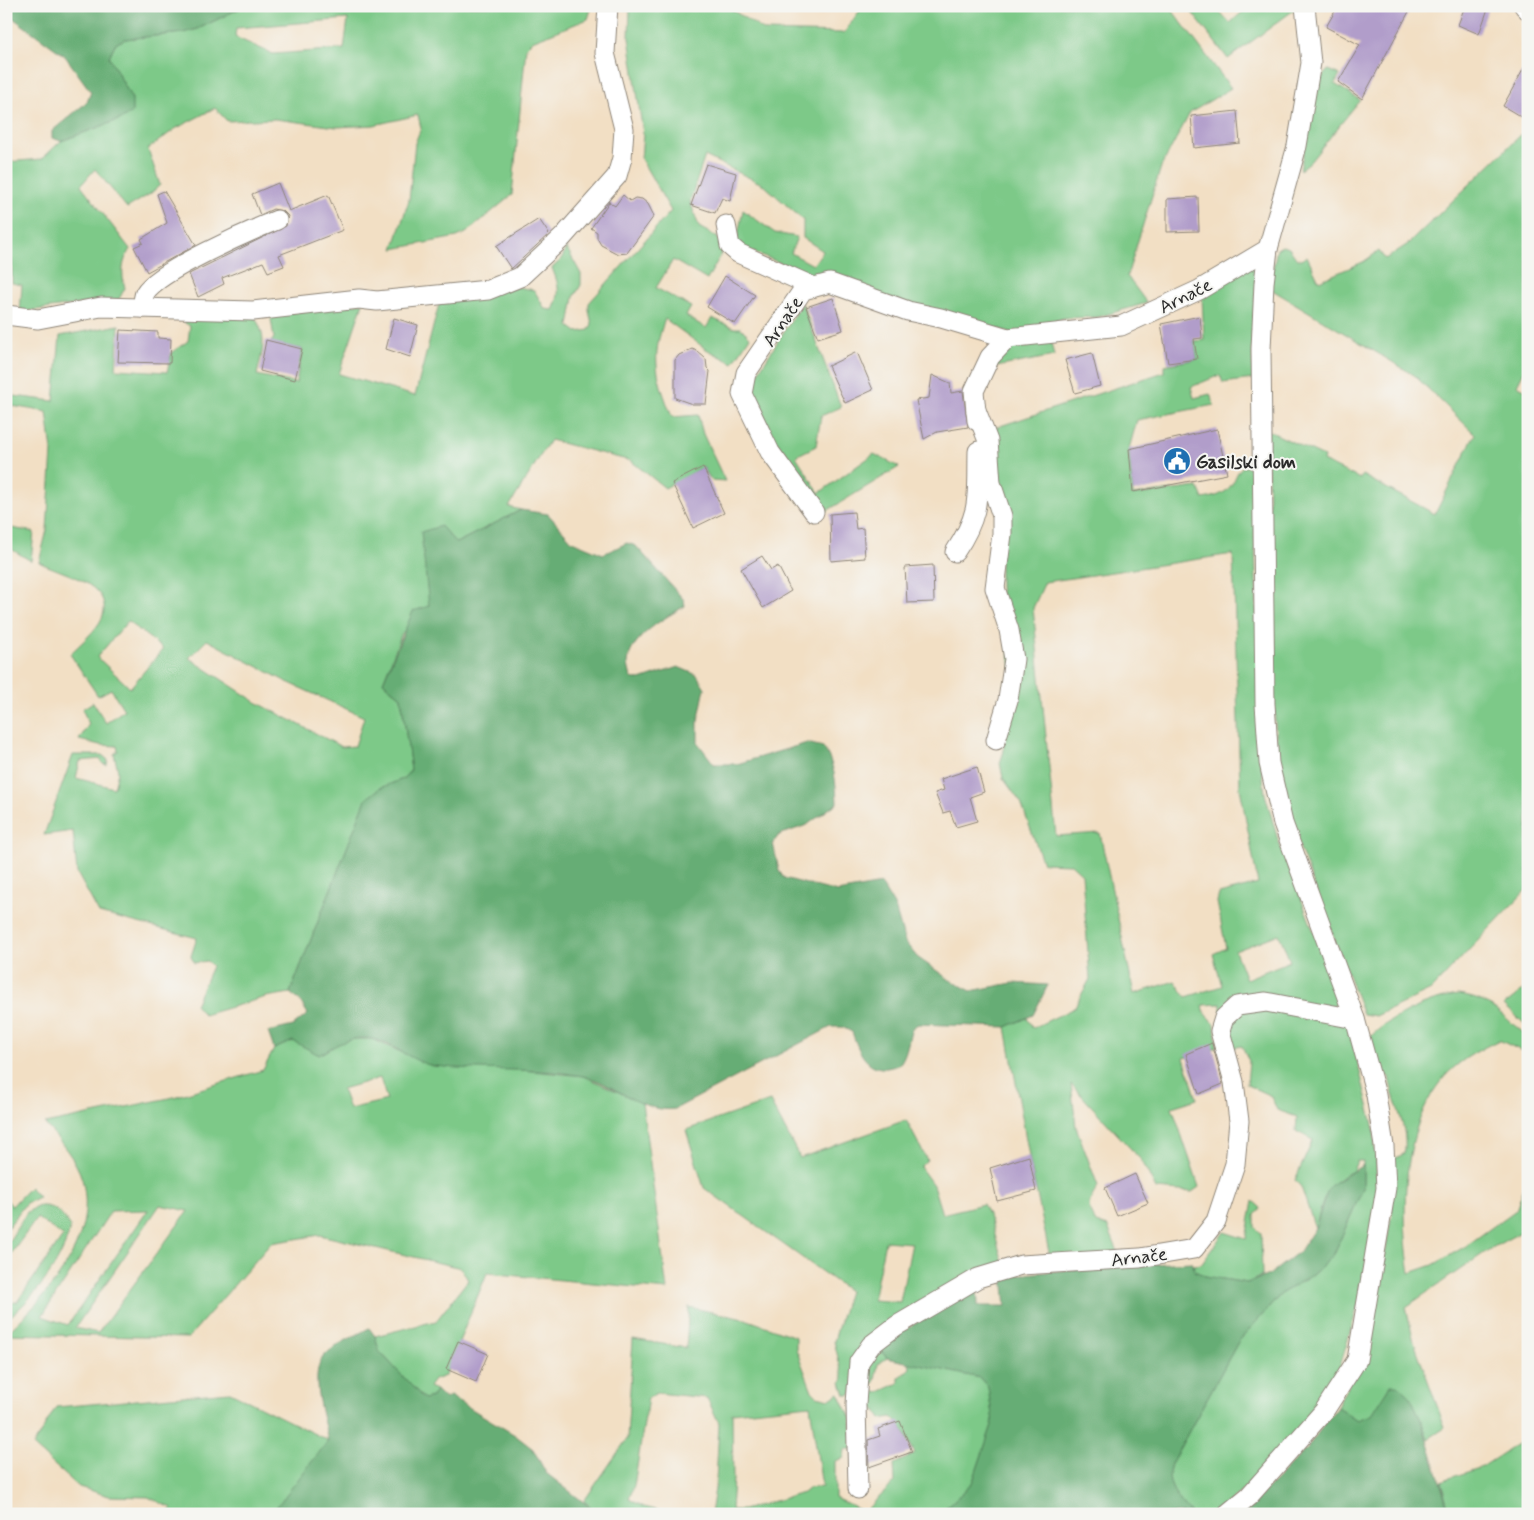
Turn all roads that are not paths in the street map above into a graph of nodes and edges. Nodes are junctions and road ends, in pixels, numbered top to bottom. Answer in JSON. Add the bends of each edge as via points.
{"nodes":[{"id":1,"x":608,"y":6,"type":"edge"},
{"id":2,"x":1305,"y":6,"type":"edge"},
{"id":3,"x":1524,"y":6,"type":"edge"},
{"id":4,"x":1528,"y":10,"type":"edge"},
{"id":5,"x":277,"y":220,"type":"dead end"},
{"id":6,"x":726,"y":226,"type":"dead end"},
{"id":7,"x":1268,"y":249,"type":"junction"},
{"id":8,"x":814,"y":287,"type":"junction"},
{"id":9,"x":143,"y":308,"type":"junction"},
{"id":10,"x":6,"y":315,"type":"edge"},
{"id":11,"x":1008,"y":338,"type":"junction"},
{"id":12,"x":976,"y":410,"type":"junction"},
{"id":13,"x":814,"y":512,"type":"dead end"},
{"id":14,"x":955,"y":552,"type":"dead end"},
{"id":15,"x":996,"y":740,"type":"dead end"},
{"id":16,"x":1355,"y":1019,"type":"junction"},
{"id":17,"x":858,"y":1489,"type":"dead end"},
{"id":18,"x":1227,"y":1514,"type":"edge"}],
"edges":[{"from":1,"to":9,"type":"street","via":[[606,53],[624,129],[617,176],[562,238],[520,277],[488,290],[426,298],[359,299],[253,311]]},
{"from":2,"to":7,"type":"street","via":[[1311,63],[1297,146]]},
{"from":3,"to":4,"type":"street"},
{"from":5,"to":9,"type":"street","via":[[220,246],[156,282],[144,294]]},
{"from":6,"to":8,"type":"street","via":[[730,246],[738,253]]},
{"from":7,"to":11,"type":"street","name":"Arnače","via":[[1199,290],[1121,326]]},
{"from":7,"to":16,"type":"street","via":[[1261,349],[1260,428],[1269,763],[1283,823]]},
{"from":8,"to":11,"type":"street","name":"Arnače","via":[[830,283],[908,311]]},
{"from":8,"to":13,"type":"street","name":"Arnače","via":[[803,290],[746,373],[742,394],[770,452]]},
{"from":9,"to":10,"type":"street","via":[[101,307],[38,319]]},
{"from":11,"to":12,"type":"street","via":[[990,356],[974,391]]},
{"from":12,"to":14,"type":"street","via":[[979,432],[978,505],[968,532]]},
{"from":12,"to":15,"type":"street","via":[[988,441],[991,483],[1002,516],[995,588],[1009,630],[1014,658],[1008,700]]},
{"from":16,"to":17,"type":"street","name":"Arnače","via":[[1266,1002],[1237,1006],[1224,1018],[1220,1031],[1234,1082],[1239,1121],[1235,1164],[1216,1221],[1194,1249],[1140,1258],[1021,1265],[970,1282],[871,1345],[860,1362],[857,1385]]},
{"from":16,"to":18,"type":"street","via":[[1376,1095],[1384,1146],[1386,1188],[1357,1360],[1324,1412],[1249,1496]]}]}
